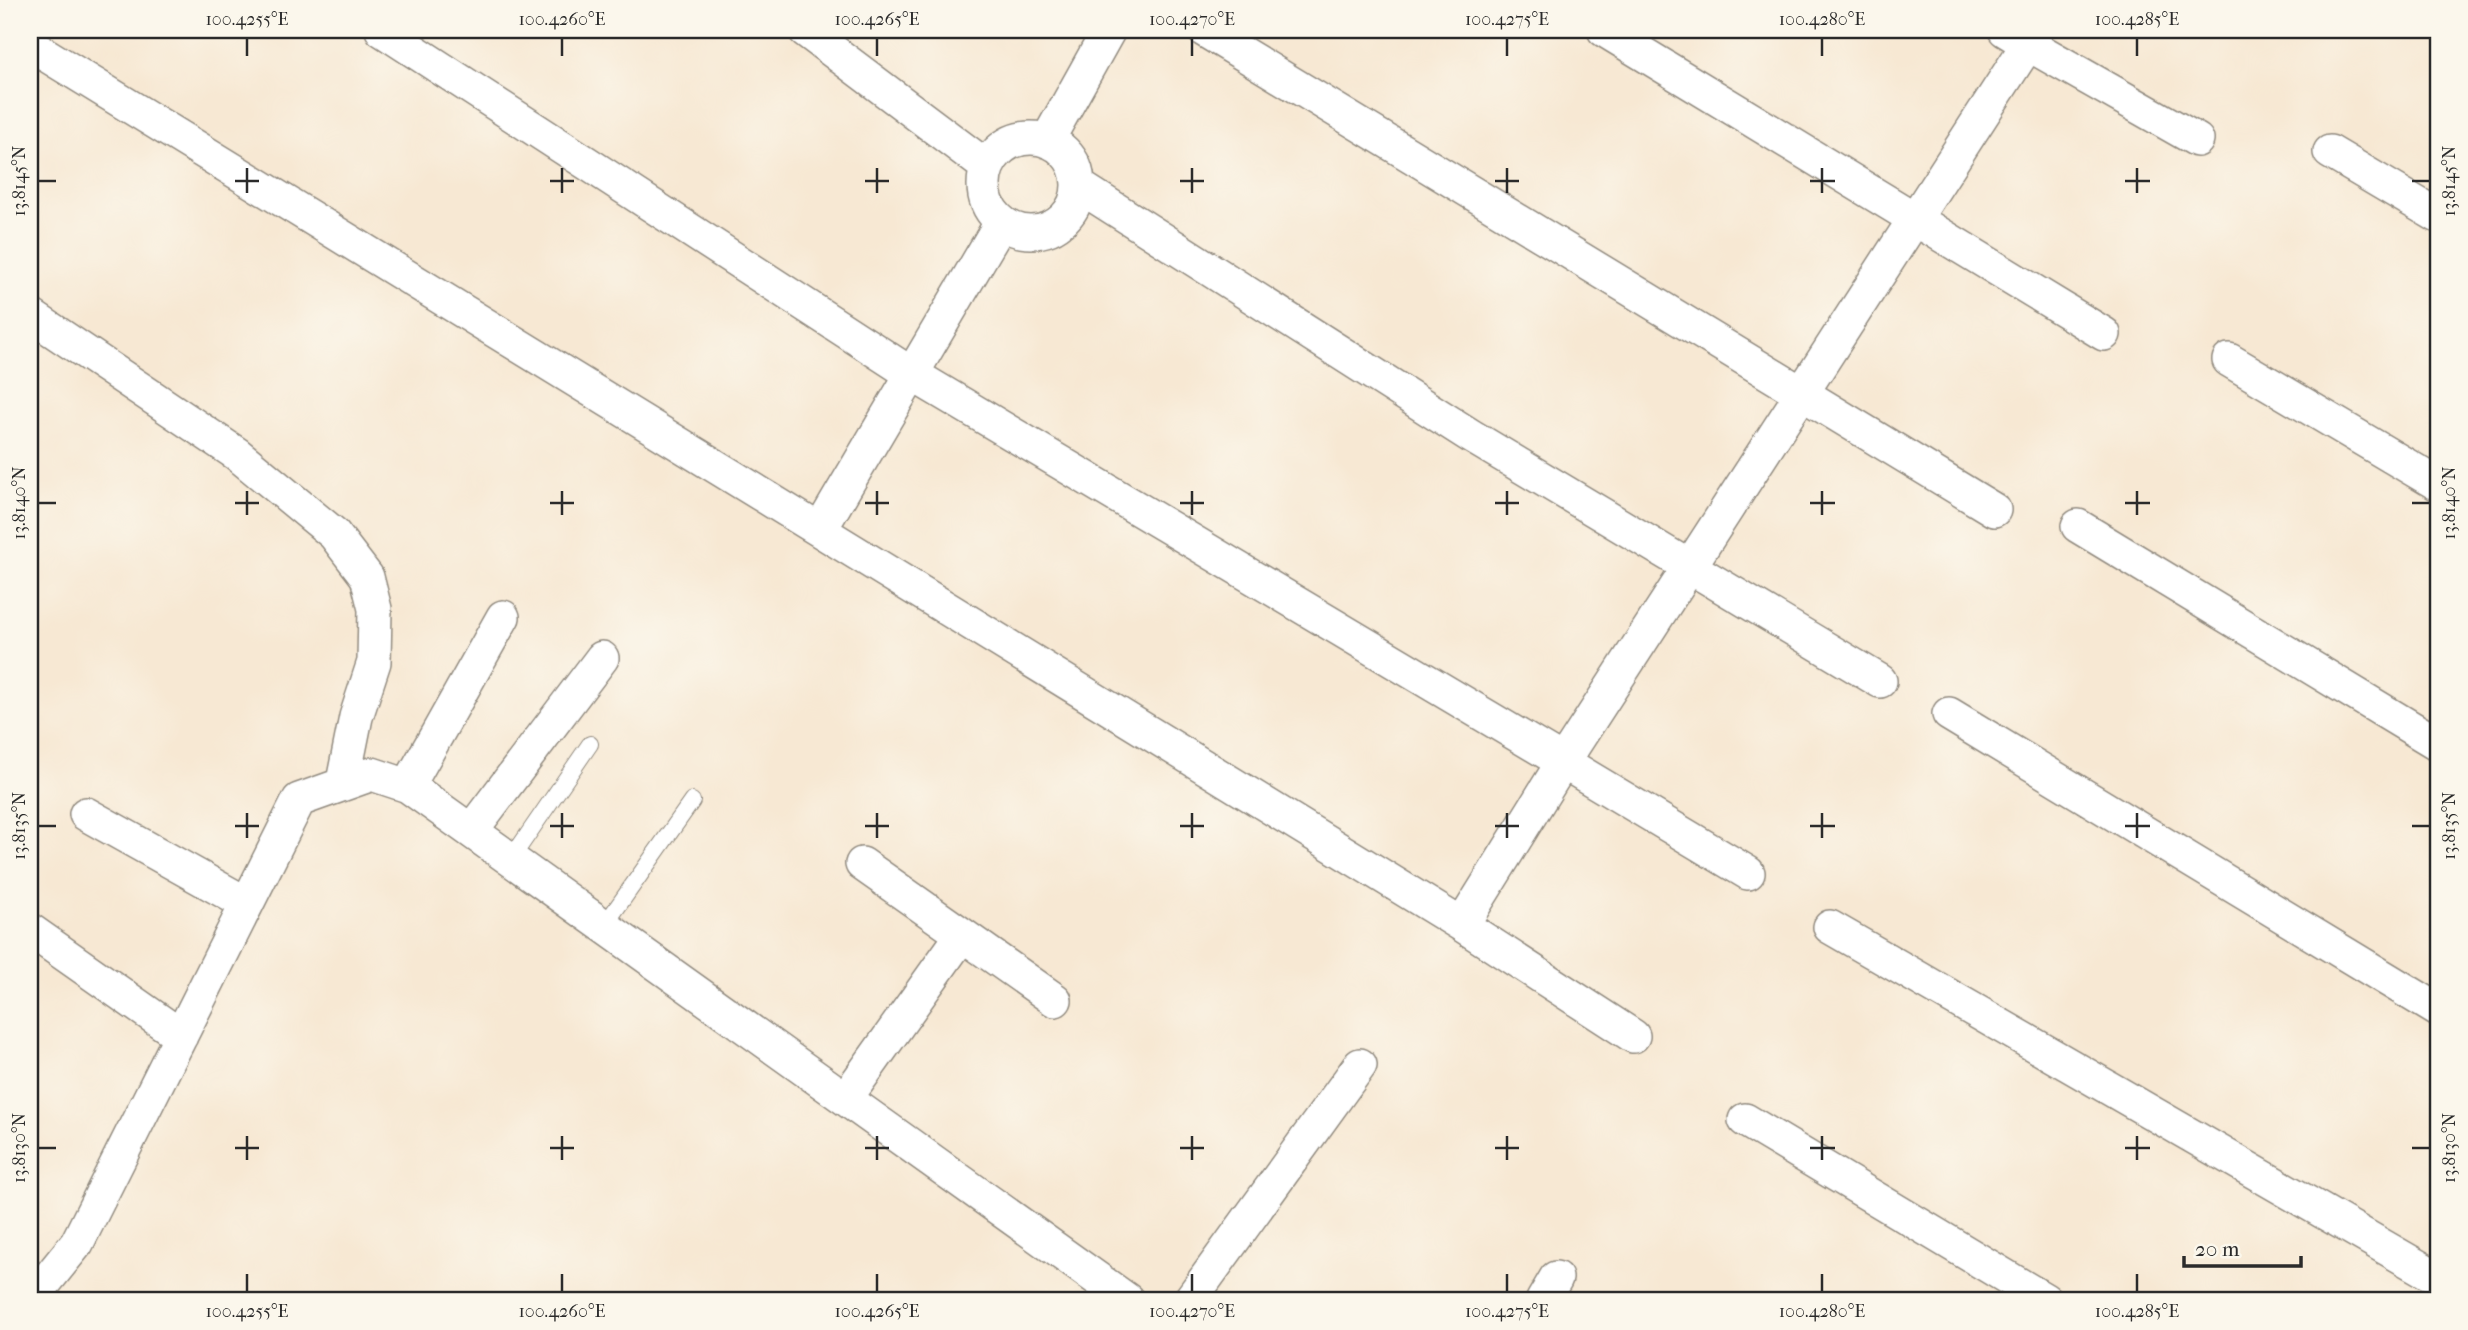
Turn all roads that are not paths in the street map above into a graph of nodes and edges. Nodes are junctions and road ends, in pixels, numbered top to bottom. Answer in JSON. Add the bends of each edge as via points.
{"nodes":[{"id":1,"x":382,"y":30,"type":"edge"},
{"id":2,"x":805,"y":30,"type":"edge"},
{"id":3,"x":1109,"y":30,"type":"edge"},
{"id":4,"x":1204,"y":30,"type":"edge"},
{"id":5,"x":1604,"y":30,"type":"edge"},
{"id":6,"x":2017,"y":37,"type":"edge"},
{"id":7,"x":30,"y":45,"type":"edge"},
{"id":8,"x":2197,"y":140,"type":"dead end"},
{"id":9,"x":1046,"y":141,"type":"junction"},
{"id":10,"x":2330,"y":152,"type":"dead end"},
{"id":11,"x":987,"y":167,"type":"junction"},
{"id":12,"x":1079,"y":186,"type":"junction"},
{"id":13,"x":2438,"y":216,"type":"edge"},
{"id":14,"x":1913,"y":219,"type":"junction"},
{"id":15,"x":1001,"y":223,"type":"junction"},
{"id":16,"x":30,"y":315,"type":"edge"},
{"id":17,"x":2104,"y":334,"type":"dead end"},
{"id":18,"x":2229,"y":360,"type":"dead end"},
{"id":19,"x":910,"y":373,"type":"junction"},
{"id":20,"x":1801,"y":392,"type":"junction"},
{"id":21,"x":2438,"y":484,"type":"edge"},
{"id":22,"x":1994,"y":510,"type":"dead end"},
{"id":23,"x":2078,"y":526,"type":"dead end"},
{"id":24,"x":820,"y":530,"type":"junction"},
{"id":25,"x":1690,"y":566,"type":"junction"},
{"id":26,"x":503,"y":617,"type":"dead end"},
{"id":27,"x":602,"y":658,"type":"dead end"},
{"id":28,"x":1880,"y":681,"type":"dead end"},
{"id":29,"x":1949,"y":714,"type":"dead end"},
{"id":30,"x":590,"y":744,"type":"dead end"},
{"id":31,"x":2438,"y":744,"type":"edge"},
{"id":32,"x":1563,"y":762,"type":"junction"},
{"id":33,"x":343,"y":782,"type":"junction"},
{"id":34,"x":408,"y":786,"type":"junction"},
{"id":35,"x":692,"y":801,"type":"dead end"},
{"id":36,"x":86,"y":814,"type":"dead end"},
{"id":37,"x":471,"y":831,"type":"junction"},
{"id":38,"x":511,"y":859,"type":"junction"},
{"id":39,"x":862,"y":864,"type":"dead end"},
{"id":40,"x":1748,"y":873,"type":"dead end"},
{"id":41,"x":247,"y":904,"type":"junction"},
{"id":42,"x":1462,"y":925,"type":"junction"},
{"id":43,"x":604,"y":926,"type":"junction"},
{"id":44,"x":1830,"y":927,"type":"dead end"},
{"id":45,"x":30,"y":930,"type":"edge"},
{"id":46,"x":962,"y":934,"type":"junction"},
{"id":47,"x":1055,"y":1000,"type":"dead end"},
{"id":48,"x":2438,"y":1010,"type":"edge"},
{"id":49,"x":1633,"y":1036,"type":"dead end"},
{"id":50,"x":181,"y":1037,"type":"junction"},
{"id":51,"x":1360,"y":1066,"type":"dead end"},
{"id":52,"x":846,"y":1098,"type":"junction"},
{"id":53,"x":1745,"y":1120,"type":"dead end"},
{"id":54,"x":2438,"y":1278,"type":"edge"},
{"id":55,"x":31,"y":1300,"type":"edge"},
{"id":56,"x":1127,"y":1300,"type":"edge"},
{"id":57,"x":1190,"y":1300,"type":"edge"},
{"id":58,"x":2045,"y":1300,"type":"edge"}],
"edges":[{"from":1,"to":19,"type":"street"},
{"from":2,"to":11,"type":"street"},
{"from":3,"to":9,"type":"street"},
{"from":4,"to":20,"type":"street"},
{"from":5,"to":14,"type":"street"},
{"from":6,"to":8,"type":"street"},
{"from":6,"to":14,"type":"street"},
{"from":7,"to":24,"type":"street"},
{"from":9,"to":11,"type":"street","via":[[1018,139],[994,154]]},
{"from":9,"to":12,"type":"street","via":[[1070,158]]},
{"from":10,"to":13,"type":"street"},
{"from":11,"to":15,"type":"street","via":[[984,197]]},
{"from":12,"to":15,"type":"street","via":[[1069,214],[1052,228],[1030,233]]},
{"from":12,"to":25,"type":"street","via":[[1471,436]]},
{"from":14,"to":17,"type":"street"},
{"from":14,"to":20,"type":"street"},
{"from":15,"to":19,"type":"street"},
{"from":16,"to":33,"type":"street","via":[[237,454],[334,534],[367,577],[375,609],[373,662]]},
{"from":18,"to":21,"type":"street"},
{"from":19,"to":24,"type":"street"},
{"from":19,"to":32,"type":"street"},
{"from":20,"to":22,"type":"street"},
{"from":20,"to":25,"type":"street"},
{"from":23,"to":31,"type":"street"},
{"from":24,"to":42,"type":"street"},
{"from":25,"to":28,"type":"street"},
{"from":25,"to":32,"type":"street"},
{"from":26,"to":34,"type":"street"},
{"from":27,"to":37,"type":"street"},
{"from":29,"to":48,"type":"street"},
{"from":30,"to":38,"type":"lane"},
{"from":32,"to":40,"type":"street"},
{"from":32,"to":42,"type":"street"},
{"from":33,"to":34,"type":"street","via":[[372,774]]},
{"from":33,"to":41,"type":"street","via":[[299,800]]},
{"from":34,"to":37,"type":"street"},
{"from":35,"to":43,"type":"lane"},
{"from":36,"to":41,"type":"street"},
{"from":37,"to":38,"type":"street"},
{"from":38,"to":43,"type":"street"},
{"from":39,"to":46,"type":"street"},
{"from":41,"to":50,"type":"street"},
{"from":42,"to":49,"type":"street"},
{"from":43,"to":52,"type":"street"},
{"from":44,"to":54,"type":"street"},
{"from":45,"to":50,"type":"street"},
{"from":46,"to":47,"type":"street"},
{"from":46,"to":52,"type":"street"},
{"from":50,"to":55,"type":"street","via":[[77,1243]]},
{"from":51,"to":57,"type":"street"},
{"from":52,"to":56,"type":"street"},
{"from":53,"to":58,"type":"street"}]}
